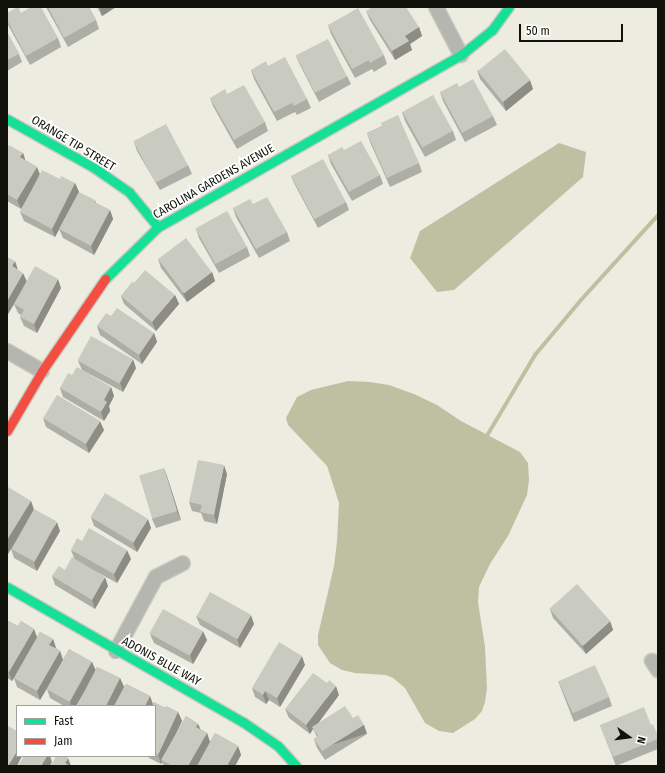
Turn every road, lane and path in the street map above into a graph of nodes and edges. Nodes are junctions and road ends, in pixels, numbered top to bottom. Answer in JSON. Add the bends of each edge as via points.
{"nodes":[{"id":1,"x":436,"y":7,"type":"edge"},
{"id":2,"x":509,"y":7,"type":"edge"},
{"id":3,"x":461,"y":55,"type":"junction"},
{"id":4,"x":7,"y":119,"type":"edge"},
{"id":5,"x":158,"y":227,"type":"junction"},
{"id":6,"x":7,"y":351,"type":"edge"},
{"id":7,"x":42,"y":371,"type":"junction"},
{"id":8,"x":7,"y":431,"type":"edge"},
{"id":9,"x":183,"y":562,"type":"dead end"},
{"id":10,"x":7,"y":587,"type":"edge"},
{"id":11,"x":116,"y":651,"type":"junction"},
{"id":12,"x":296,"y":766,"type":"edge"}],
"edges":[{"from":1,"to":3,"type":"street"},
{"from":2,"to":3,"type":"street","name":"CAROLINA GARDENS AVENUE","via":[[492,30]]},
{"from":3,"to":5,"type":"street","name":"CAROLINA GARDENS AVENUE"},
{"from":4,"to":5,"type":"street","name":"ORANGE TIP STREET","via":[[93,167],[128,192]]},
{"from":5,"to":7,"type":"street","name":"CAROLINA GARDENS AVENUE","via":[[107,276]]},
{"from":6,"to":7,"type":"street"},
{"from":7,"to":8,"type":"street","name":"CAROLINA GARDENS AVENUE"},
{"from":9,"to":11,"type":"street","via":[[156,577]]},
{"from":10,"to":11,"type":"street","name":"ADONIS BLUE WAY"},
{"from":11,"to":12,"type":"street","name":"ADONIS BLUE WAY","via":[[243,722],[278,746]]}]}
